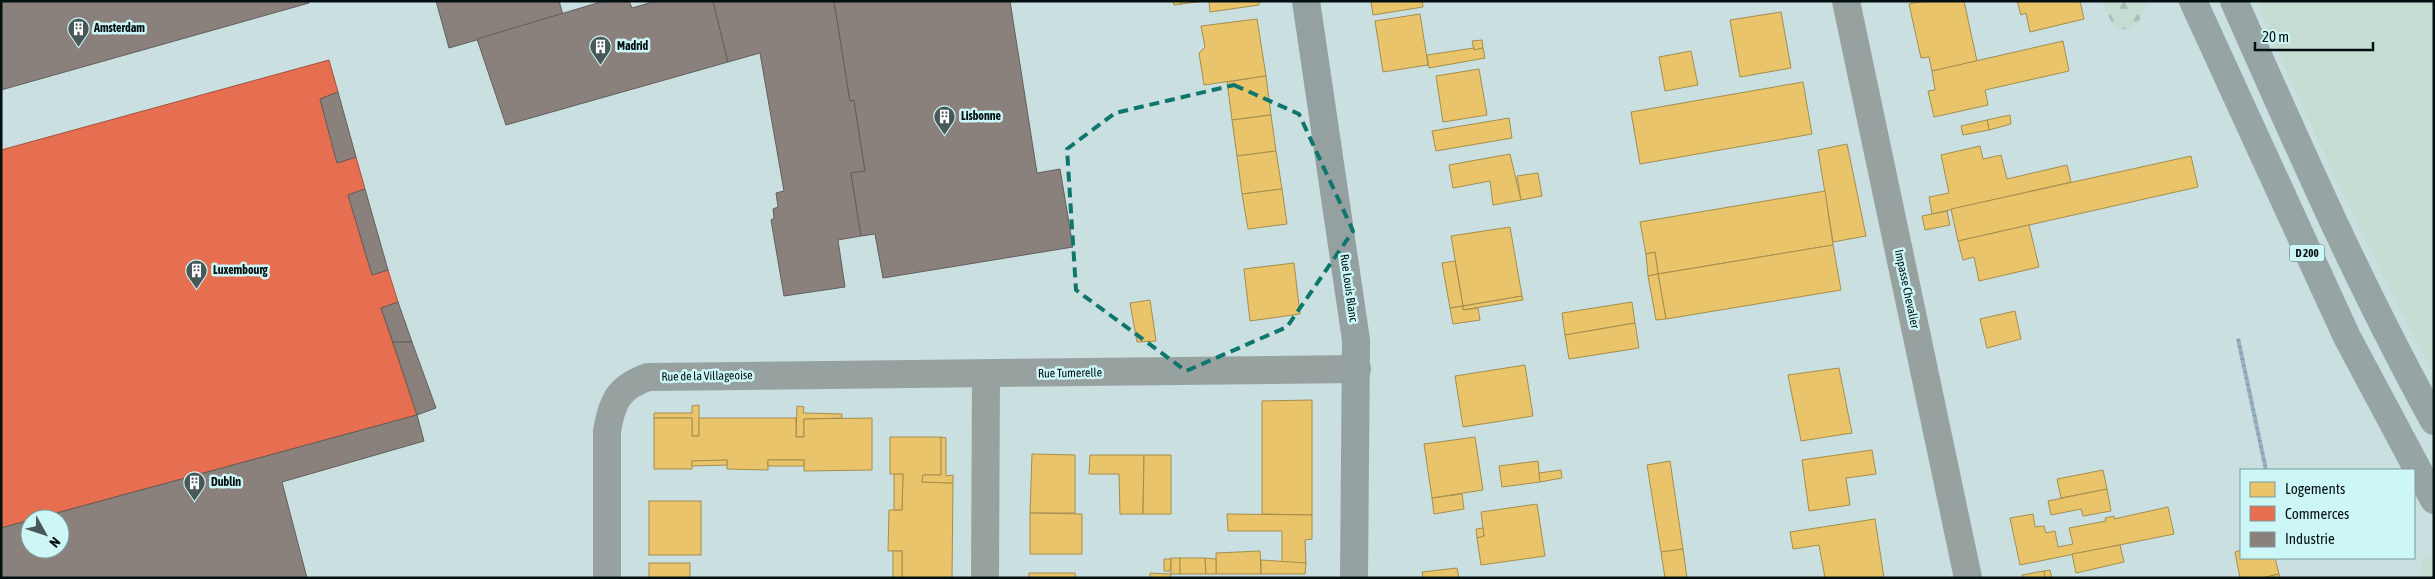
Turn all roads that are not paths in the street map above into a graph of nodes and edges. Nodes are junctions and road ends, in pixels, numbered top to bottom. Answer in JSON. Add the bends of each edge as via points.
{"nodes":[{"id":1,"x":1306,"y":1,"type":"edge"},
{"id":2,"x":1846,"y":1,"type":"edge"},
{"id":3,"x":2193,"y":1,"type":"edge"},
{"id":4,"x":2234,"y":1,"type":"edge"},
{"id":5,"x":1357,"y":369,"type":"junction"},
{"id":6,"x":986,"y":375,"type":"junction"},
{"id":7,"x":2434,"y":420,"type":"edge"},
{"id":8,"x":2434,"y":500,"type":"edge"},
{"id":9,"x":607,"y":578,"type":"edge"},
{"id":10,"x":984,"y":578,"type":"edge"},
{"id":11,"x":1354,"y":578,"type":"edge"},
{"id":12,"x":1968,"y":578,"type":"edge"}],
"edges":[{"from":1,"to":5,"type":"street","name":"Rue Louis Blanc","via":[[1348,278]]},
{"from":2,"to":12,"type":"street","name":"Impasse Chevalier"},
{"from":3,"to":8,"type":"main road","number":"D 200","via":[[2340,321]]},
{"from":4,"to":7,"type":"main road","number":"D 200","via":[[2318,190]]},
{"from":5,"to":6,"type":"street","name":"Rue Tumerelle"},
{"from":5,"to":11,"type":"street","name":"Rue Louis Blanc"},
{"from":6,"to":9,"type":"street","name":"Rue de la Villageoise","via":[[663,376],[633,382],[614,404],[607,430]]},
{"from":6,"to":10,"type":"street"}]}
